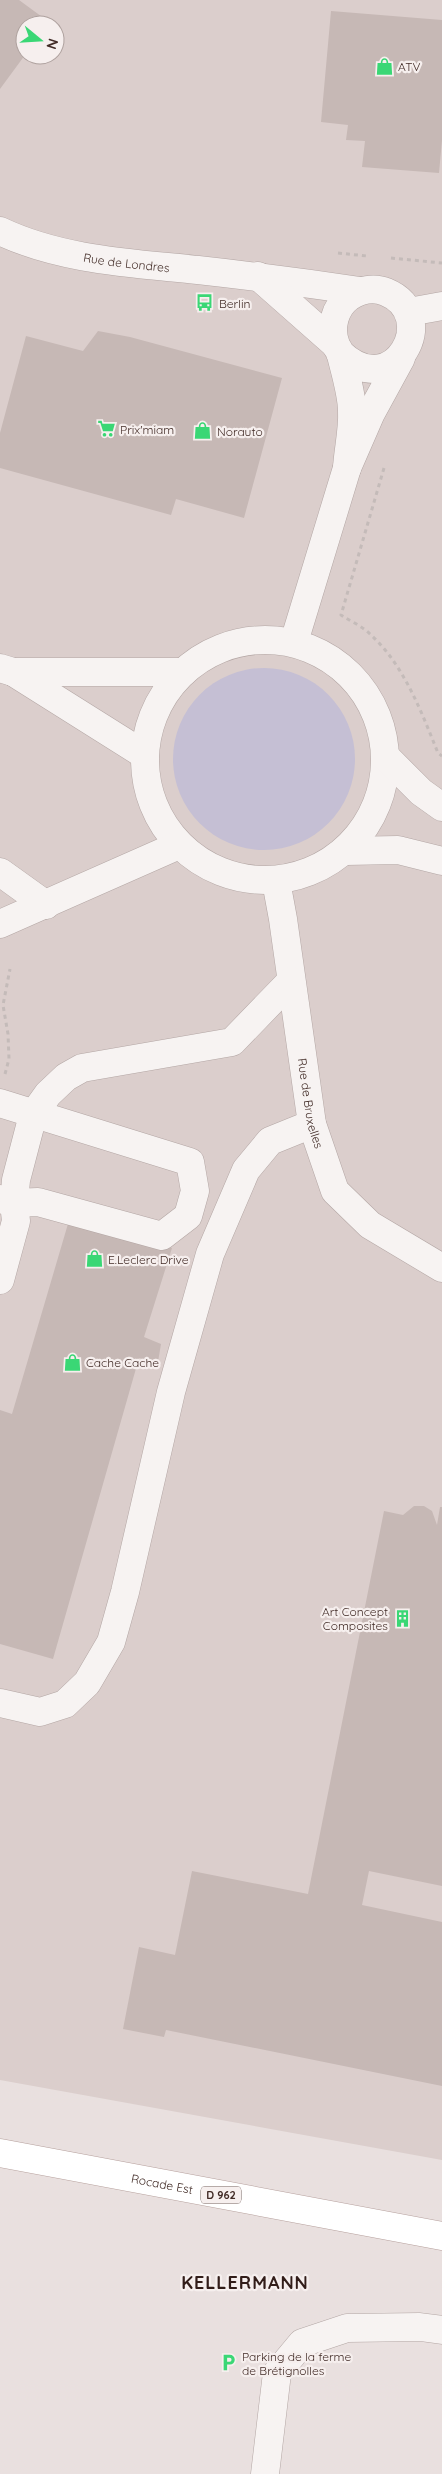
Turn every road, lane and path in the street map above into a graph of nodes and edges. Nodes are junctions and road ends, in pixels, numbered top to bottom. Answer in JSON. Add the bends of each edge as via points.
{"nodes":[{"id":1,"x":0,"y":231,"type":"edge"},
{"id":2,"x":258,"y":276,"type":"junction"},
{"id":3,"x":360,"y":291,"type":"junction"},
{"id":4,"x":442,"y":306,"type":"edge"},
{"id":5,"x":409,"y":312,"type":"junction"},
{"id":6,"x":338,"y":349,"type":"junction"},
{"id":7,"x":401,"y":358,"type":"junction"},
{"id":8,"x":385,"y":464,"type":"dead end"},
{"id":9,"x":347,"y":468,"type":"junction"},
{"id":10,"x":294,"y":642,"type":"junction"},
{"id":11,"x":7,"y":670,"type":"edge"},
{"id":12,"x":183,"y":672,"type":"junction"},
{"id":13,"x":145,"y":755,"type":"junction"},
{"id":14,"x":442,"y":756,"type":"edge"},
{"id":15,"x":386,"y":757,"type":"junction"},
{"id":16,"x":442,"y":807,"type":"edge"},
{"id":17,"x":179,"y":845,"type":"junction"},
{"id":18,"x":345,"y":851,"type":"junction"},
{"id":19,"x":442,"y":861,"type":"edge"},
{"id":20,"x":0,"y":872,"type":"edge"},
{"id":21,"x":276,"y":881,"type":"junction"},
{"id":22,"x":46,"y":905,"type":"junction"},
{"id":23,"x":0,"y":924,"type":"edge"},
{"id":24,"x":10,"y":969,"type":"dead end"},
{"id":25,"x":291,"y":982,"type":"junction"},
{"id":26,"x":4,"y":1076,"type":"dead end"},
{"id":27,"x":0,"y":1103,"type":"edge"},
{"id":28,"x":33,"y":1115,"type":"junction"},
{"id":29,"x":312,"y":1124,"type":"junction"},
{"id":30,"x":7,"y":1201,"type":"edge"},
{"id":31,"x":442,"y":1268,"type":"edge"},
{"id":32,"x":0,"y":1280,"type":"edge"},
{"id":33,"x":0,"y":1703,"type":"edge"},
{"id":34,"x":0,"y":2153,"type":"edge"},
{"id":35,"x":442,"y":2236,"type":"edge"},
{"id":36,"x":442,"y":2330,"type":"edge"},
{"id":37,"x":264,"y":2474,"type":"edge"}],
"edges":[{"from":1,"to":2,"type":"street","name":"Rue de Londres","via":[[62,254]]},
{"from":2,"to":3,"type":"street","name":"Rue de Londres"},
{"from":2,"to":6,"type":"street"},
{"from":3,"to":5,"type":"street","via":[[383,291],[402,302]]},
{"from":3,"to":6,"type":"street","via":[[349,297],[334,318],[332,331]]},
{"from":4,"to":5,"type":"street"},
{"from":5,"to":7,"type":"street","via":[[412,336]]},
{"from":6,"to":7,"type":"street","via":[[350,363],[363,368],[383,368]]},
{"from":6,"to":9,"type":"street","via":[[352,410]]},
{"from":7,"to":9,"type":"street","via":[[371,413]]},
{"from":8,"to":14,"type":"path","via":[[341,615],[370,634],[398,667]]},
{"from":9,"to":10,"type":"street"},
{"from":10,"to":12,"type":"street","via":[[264,639],[235,643],[206,654]]},
{"from":10,"to":15,"type":"street","via":[[331,658],[360,684],[379,718]]},
{"from":11,"to":12,"type":"street"},
{"from":11,"to":13,"type":"street"},
{"from":12,"to":13,"type":"street","via":[[163,696],[150,725]]},
{"from":13,"to":17,"type":"street","via":[[148,788],[160,819]]},
{"from":15,"to":16,"type":"street","via":[[421,792]]},
{"from":15,"to":18,"type":"street","via":[[384,784],[376,809],[363,832]]},
{"from":17,"to":21,"type":"street","via":[[208,867],[241,879]]},
{"from":17,"to":22,"type":"street"},
{"from":18,"to":19,"type":"street","via":[[398,850]]},
{"from":18,"to":21,"type":"street","via":[[313,872]]},
{"from":20,"to":22,"type":"street"},
{"from":21,"to":25,"type":"street","name":"Rue de Bruxelles"},
{"from":22,"to":23,"type":"street"},
{"from":24,"to":26,"type":"path","via":[[2,1005],[9,1059]]},
{"from":25,"to":28,"type":"street","via":[[232,1042],[82,1068],[66,1076]]},
{"from":25,"to":29,"type":"street","name":"Rue de Bruxelles"},
{"from":27,"to":28,"type":"street"},
{"from":28,"to":30,"type":"street","via":[[16,1180]]},
{"from":28,"to":30,"type":"street","via":[[190,1162],[195,1191],[188,1216],[162,1236],[38,1202]]},
{"from":29,"to":31,"type":"street","name":"Rue de Bruxelles","via":[[335,1191],[370,1226]]},
{"from":29,"to":33,"type":"street","via":[[270,1141],[246,1170],[210,1254],[171,1392],[111,1642],[87,1683],[65,1704],[40,1712]]},
{"from":30,"to":32,"type":"street","via":[[16,1221]]},
{"from":34,"to":35,"type":"main road","name":"Rocade Est","number":"D 962"},
{"from":36,"to":37,"type":"street","via":[[420,2327],[347,2328],[302,2343],[276,2373]]}]}
